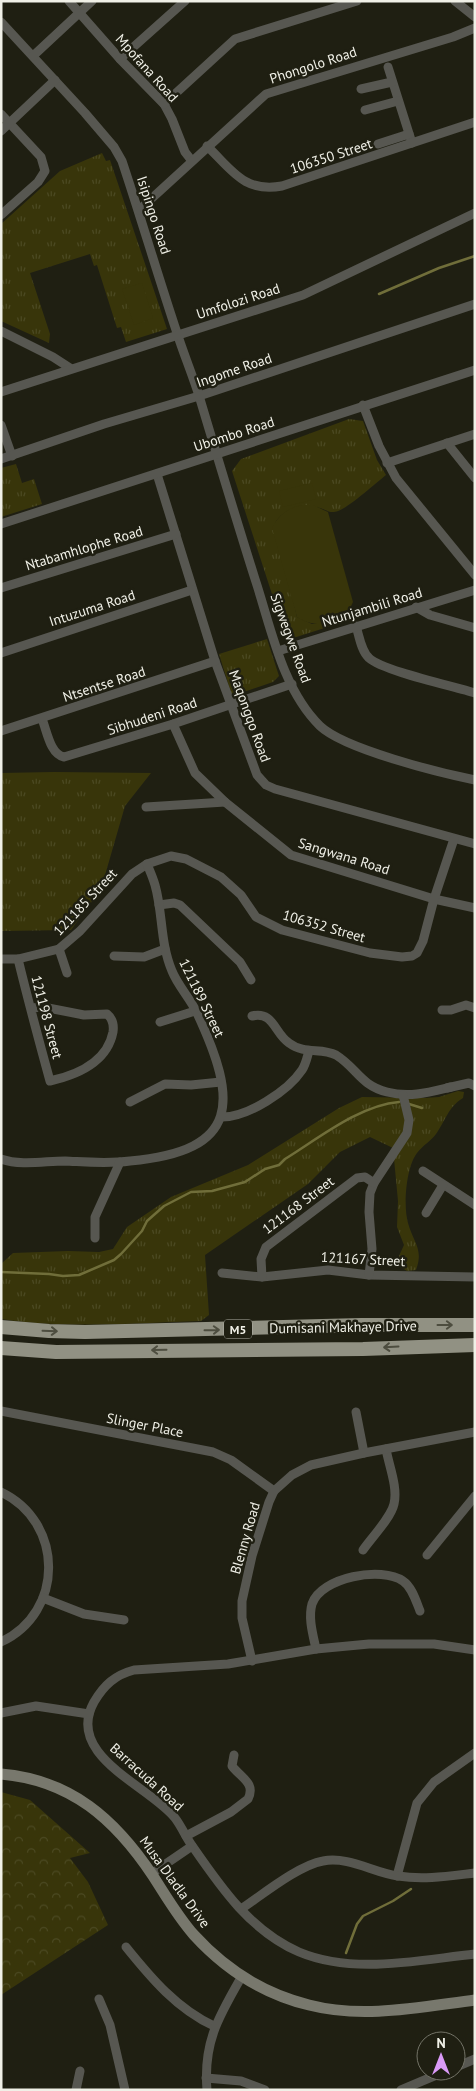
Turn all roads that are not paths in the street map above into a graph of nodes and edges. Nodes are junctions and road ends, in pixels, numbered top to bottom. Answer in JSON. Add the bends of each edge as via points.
{"nodes":[{"id":1,"x":69,"y":1,"type":"edge"},
{"id":2,"x":92,"y":1,"type":"edge"},
{"id":3,"x":185,"y":1,"type":"edge"},
{"id":4,"x":357,"y":1,"type":"edge"},
{"id":5,"x":455,"y":1,"type":"edge"},
{"id":6,"x":79,"y":12,"type":"junction"},
{"id":7,"x":475,"y":17,"type":"edge"},
{"id":8,"x":1,"y":22,"type":"edge"},
{"id":9,"x":475,"y":28,"type":"edge"},
{"id":10,"x":33,"y":56,"type":"junction"},
{"id":11,"x":120,"y":59,"type":"junction"},
{"id":12,"x":388,"y":66,"type":"dead end"},
{"id":13,"x":55,"y":80,"type":"junction"},
{"id":14,"x":392,"y":82,"type":"junction"},
{"id":15,"x":361,"y":89,"type":"dead end"},
{"id":16,"x":398,"y":101,"type":"junction"},
{"id":17,"x":164,"y":104,"type":"junction"},
{"id":18,"x":364,"y":110,"type":"dead end"},
{"id":19,"x":1,"y":114,"type":"edge"},
{"id":20,"x":475,"y":122,"type":"edge"},
{"id":21,"x":10,"y":123,"type":"junction"},
{"id":22,"x":1,"y":131,"type":"edge"},
{"id":23,"x":408,"y":134,"type":"junction"},
{"id":24,"x":412,"y":143,"type":"junction"},
{"id":25,"x":378,"y":144,"type":"dead end"},
{"id":26,"x":208,"y":146,"type":"junction"},
{"id":27,"x":192,"y":161,"type":"junction"},
{"id":28,"x":139,"y":210,"type":"junction"},
{"id":29,"x":475,"y":213,"type":"edge"},
{"id":30,"x":1,"y":215,"type":"edge"},
{"id":31,"x":475,"y":304,"type":"edge"},
{"id":32,"x":1,"y":331,"type":"edge"},
{"id":33,"x":177,"y":335,"type":"junction"},
{"id":34,"x":70,"y":368,"type":"junction"},
{"id":35,"x":475,"y":370,"type":"edge"},
{"id":36,"x":1,"y":392,"type":"edge"},
{"id":37,"x":199,"y":396,"type":"junction"},
{"id":38,"x":363,"y":405,"type":"junction"},
{"id":39,"x":1,"y":425,"type":"edge"},
{"id":40,"x":475,"y":434,"type":"edge"},
{"id":41,"x":447,"y":443,"type":"junction"},
{"id":42,"x":215,"y":454,"type":"junction"},
{"id":43,"x":12,"y":456,"type":"junction"},
{"id":44,"x":1,"y":459,"type":"edge"},
{"id":45,"x":387,"y":463,"type":"junction"},
{"id":46,"x":157,"y":474,"type":"junction"},
{"id":47,"x":475,"y":478,"type":"edge"},
{"id":48,"x":1,"y":524,"type":"edge"},
{"id":49,"x":176,"y":534,"type":"junction"},
{"id":50,"x":475,"y":575,"type":"edge"},
{"id":51,"x":1,"y":588,"type":"edge"},
{"id":52,"x":192,"y":590,"type":"junction"},
{"id":53,"x":475,"y":590,"type":"edge"},
{"id":54,"x":416,"y":608,"type":"junction"},
{"id":55,"x":356,"y":626,"type":"junction"},
{"id":56,"x":475,"y":628,"type":"edge"},
{"id":57,"x":1,"y":652,"type":"edge"},
{"id":58,"x":278,"y":652,"type":"junction"},
{"id":59,"x":215,"y":662,"type":"junction"},
{"id":60,"x":292,"y":684,"type":"junction"},
{"id":61,"x":475,"y":693,"type":"edge"},
{"id":62,"x":231,"y":704,"type":"junction"},
{"id":63,"x":42,"y":719,"type":"junction"},
{"id":64,"x":173,"y":724,"type":"junction"},
{"id":65,"x":1,"y":731,"type":"edge"},
{"id":66,"x":475,"y":780,"type":"edge"},
{"id":67,"x":226,"y":802,"type":"junction"},
{"id":68,"x":146,"y":807,"type":"dead end"},
{"id":69,"x":454,"y":839,"type":"junction"},
{"id":70,"x":475,"y":844,"type":"edge"},
{"id":71,"x":147,"y":864,"type":"junction"},
{"id":72,"x":132,"y":874,"type":"joint"},
{"id":73,"x":434,"y":899,"type":"junction"},
{"id":74,"x":159,"y":905,"type":"junction"},
{"id":75,"x":475,"y":908,"type":"edge"},
{"id":76,"x":59,"y":949,"type":"junction"},
{"id":77,"x":165,"y":949,"type":"junction"},
{"id":78,"x":114,"y":956,"type":"dead end"},
{"id":79,"x":1,"y":959,"type":"edge"},
{"id":80,"x":18,"y":959,"type":"junction"},
{"id":81,"x":67,"y":973,"type":"dead end"},
{"id":82,"x":251,"y":980,"type":"dead end"},
{"id":83,"x":31,"y":1008,"type":"junction"},
{"id":84,"x":475,"y":1008,"type":"edge"},
{"id":85,"x":442,"y":1010,"type":"dead end"},
{"id":86,"x":196,"y":1011,"type":"junction"},
{"id":87,"x":252,"y":1016,"type":"dead end"},
{"id":88,"x":160,"y":1022,"type":"dead end"},
{"id":89,"x":309,"y":1051,"type":"junction"},
{"id":90,"x":221,"y":1082,"type":"junction"},
{"id":91,"x":475,"y":1086,"type":"edge"},
{"id":92,"x":451,"y":1087,"type":"dead end"},
{"id":93,"x":440,"y":1090,"type":"junction"},
{"id":94,"x":404,"y":1095,"type":"junction"},
{"id":95,"x":130,"y":1102,"type":"dead end"},
{"id":96,"x":222,"y":1117,"type":"junction"},
{"id":97,"x":1,"y":1159,"type":"edge"},
{"id":98,"x":120,"y":1162,"type":"junction"},
{"id":99,"x":422,"y":1171,"type":"dead end"},
{"id":100,"x":374,"y":1183,"type":"junction"},
{"id":101,"x":443,"y":1185,"type":"junction"},
{"id":102,"x":475,"y":1205,"type":"edge"},
{"id":103,"x":426,"y":1212,"type":"dead end"},
{"id":104,"x":95,"y":1238,"type":"dead end"},
{"id":105,"x":222,"y":1273,"type":"dead end"},
{"id":106,"x":369,"y":1275,"type":"junction"},
{"id":107,"x":262,"y":1277,"type":"junction"},
{"id":108,"x":475,"y":1277,"type":"edge"},
{"id":109,"x":475,"y":1325,"type":"edge"},
{"id":110,"x":1,"y":1328,"type":"edge"},
{"id":111,"x":475,"y":1345,"type":"edge"},
{"id":112,"x":1,"y":1348,"type":"edge"},
{"id":113,"x":1,"y":1411,"type":"edge"},
{"id":114,"x":356,"y":1412,"type":"dead end"},
{"id":115,"x":475,"y":1432,"type":"edge"},
{"id":116,"x":386,"y":1449,"type":"junction"},
{"id":117,"x":364,"y":1453,"type":"junction"},
{"id":118,"x":274,"y":1491,"type":"junction"},
{"id":119,"x":1,"y":1492,"type":"edge"},
{"id":120,"x":475,"y":1496,"type":"edge"},
{"id":121,"x":363,"y":1550,"type":"dead end"},
{"id":122,"x":427,"y":1556,"type":"dead end"},
{"id":123,"x":44,"y":1598,"type":"junction"},
{"id":124,"x":420,"y":1611,"type":"dead end"},
{"id":125,"x":124,"y":1620,"type":"dead end"},
{"id":126,"x":1,"y":1642,"type":"edge"},
{"id":127,"x":316,"y":1650,"type":"junction"},
{"id":128,"x":475,"y":1650,"type":"edge"},
{"id":129,"x":252,"y":1662,"type":"junction"},
{"id":130,"x":1,"y":1713,"type":"edge"},
{"id":131,"x":89,"y":1714,"type":"junction"},
{"id":132,"x":475,"y":1753,"type":"edge"},
{"id":133,"x":234,"y":1755,"type":"dead end"},
{"id":134,"x":1,"y":1774,"type":"edge"},
{"id":135,"x":186,"y":1836,"type":"junction"},
{"id":136,"x":192,"y":1846,"type":"junction"},
{"id":137,"x":475,"y":1873,"type":"edge"},
{"id":138,"x":151,"y":1874,"type":"junction"},
{"id":139,"x":397,"y":1876,"type":"junction"},
{"id":140,"x":241,"y":1909,"type":"junction"},
{"id":141,"x":126,"y":1947,"type":"dead end"},
{"id":142,"x":475,"y":1954,"type":"edge"},
{"id":143,"x":242,"y":1976,"type":"junction"},
{"id":144,"x":99,"y":1999,"type":"dead end"},
{"id":145,"x":475,"y":2000,"type":"edge"},
{"id":146,"x":214,"y":2026,"type":"junction"},
{"id":147,"x":80,"y":2071,"type":"dead end"},
{"id":148,"x":206,"y":2078,"type":"junction"},
{"id":149,"x":422,"y":2081,"type":"edge"},
{"id":150,"x":76,"y":2090,"type":"edge"},
{"id":151,"x":125,"y":2090,"type":"edge"},
{"id":152,"x":207,"y":2090,"type":"edge"},
{"id":153,"x":265,"y":2090,"type":"edge"},
{"id":154,"x":401,"y":2090,"type":"edge"}],
"edges":[{"from":1,"to":6,"type":"street","name":"Mpofana Road"},
{"from":2,"to":6,"type":"street"},
{"from":3,"to":11,"type":"street"},
{"from":4,"to":17,"type":"street","via":[[235,39]]},
{"from":5,"to":7,"type":"street"},
{"from":6,"to":10,"type":"street"},
{"from":6,"to":11,"type":"street","name":"Mpofana Road"},
{"from":8,"to":10,"type":"street","name":"Isipingo Road"},
{"from":9,"to":26,"type":"street","name":"Phongolo Road","via":[[269,93]]},
{"from":10,"to":13,"type":"street","name":"Isipingo Road"},
{"from":11,"to":17,"type":"street","name":"Mpofana Road"},
{"from":12,"to":14,"type":"street"},
{"from":13,"to":21,"type":"street"},
{"from":13,"to":28,"type":"street","name":"Isipingo Road","via":[[119,154]]},
{"from":14,"to":15,"type":"street"},
{"from":14,"to":16,"type":"street"},
{"from":16,"to":18,"type":"street"},
{"from":16,"to":23,"type":"street"},
{"from":17,"to":27,"type":"street","name":"Mpofana Road"},
{"from":19,"to":21,"type":"street"},
{"from":20,"to":24,"type":"street","name":"106350 Street"},
{"from":21,"to":22,"type":"street"},
{"from":21,"to":30,"type":"street","via":[[41,157],[45,172]]},
{"from":23,"to":24,"type":"street"},
{"from":23,"to":25,"type":"street"},
{"from":24,"to":26,"type":"street","name":"106350 Street","via":[[282,186],[266,188],[252,186],[242,180]]},
{"from":26,"to":27,"type":"street","name":"Phongolo Road"},
{"from":27,"to":28,"type":"street","name":"Phongolo Road"},
{"from":28,"to":33,"type":"street","name":"Isipingo Road"},
{"from":29,"to":33,"type":"street","name":"Umfolozi Road","via":[[303,295]]},
{"from":31,"to":37,"type":"street","name":"Ingome Road"},
{"from":32,"to":34,"type":"street"},
{"from":33,"to":34,"type":"street","name":"Umfolozi Road"},
{"from":33,"to":37,"type":"street","name":"Isipingo Road"},
{"from":34,"to":36,"type":"street","name":"Umfolozi Road"},
{"from":35,"to":38,"type":"street","name":"Ubombo Road"},
{"from":37,"to":42,"type":"street","name":"Isipingo Road"},
{"from":37,"to":43,"type":"street","name":"Ingome Road"},
{"from":38,"to":42,"type":"street","name":"Ubombo Road"},
{"from":38,"to":45,"type":"street"},
{"from":39,"to":43,"type":"street"},
{"from":40,"to":41,"type":"street"},
{"from":41,"to":45,"type":"street"},
{"from":41,"to":47,"type":"street"},
{"from":42,"to":46,"type":"street","name":"Ubombo Road"},
{"from":42,"to":58,"type":"street","name":"Sigwegwe Road"},
{"from":43,"to":44,"type":"street","name":"Ingome Road"},
{"from":45,"to":50,"type":"street"},
{"from":46,"to":48,"type":"street","name":"Ubombo Road"},
{"from":46,"to":49,"type":"street","name":"Maqongqo Road"},
{"from":49,"to":51,"type":"street","name":"Ntabamhlophe Road"},
{"from":49,"to":52,"type":"street","name":"Maqongqo Road"},
{"from":52,"to":57,"type":"street","name":"Intuzuma Road"},
{"from":52,"to":59,"type":"street","name":"Maqongqo Road"},
{"from":53,"to":54,"type":"street","name":"Ntunjambili Road"},
{"from":54,"to":55,"type":"street","name":"Ntunjambili Road"},
{"from":54,"to":56,"type":"street","via":[[430,616]]},
{"from":55,"to":58,"type":"street","name":"Ntunjambili Road"},
{"from":55,"to":61,"type":"street","via":[[371,660]]},
{"from":58,"to":60,"type":"street","name":"Sigwegwe Road"},
{"from":59,"to":62,"type":"street","name":"Maqongqo Road"},
{"from":59,"to":63,"type":"street","name":"Ntsentse Road"},
{"from":60,"to":62,"type":"street","name":"Sibhudeni Road"},
{"from":60,"to":66,"type":"street","name":"Sigwegwe Road","via":[[308,713],[336,737],[385,755]]},
{"from":62,"to":64,"type":"street","name":"Sibhudeni Road"},
{"from":62,"to":69,"type":"street","name":"Maqongqo Road","via":[[252,766],[266,785]]},
{"from":63,"to":64,"type":"street","name":"Sibhudeni Road","via":[[53,750],[64,757]]},
{"from":63,"to":65,"type":"street","name":"Ntsentse Road"},
{"from":64,"to":67,"type":"street","name":"Sangwana Road","via":[[195,773]]},
{"from":67,"to":68,"type":"street"},
{"from":67,"to":73,"type":"street","name":"Sangwana Road","via":[[293,856]]},
{"from":69,"to":70,"type":"street","name":"Maqongqo Road"},
{"from":69,"to":73,"type":"street","name":"106352 Street"},
{"from":71,"to":72,"type":"street","name":"106352 Street"},
{"from":71,"to":73,"type":"street","name":"106352 Street","via":[[171,856],[186,859],[232,886],[256,917],[268,924],[370,953],[402,957],[412,956],[420,948]]},
{"from":71,"to":74,"type":"street","name":"121189 Street"},
{"from":72,"to":76,"type":"street","name":"121185 Street"},
{"from":73,"to":75,"type":"street","name":"Sangwana Road"},
{"from":74,"to":77,"type":"street","name":"121189 Street"},
{"from":74,"to":82,"type":"street","via":[[180,905],[240,962]]},
{"from":76,"to":80,"type":"street"},
{"from":76,"to":81,"type":"street"},
{"from":77,"to":78,"type":"street","via":[[144,957]]},
{"from":77,"to":86,"type":"street","name":"121189 Street","via":[[172,971]]},
{"from":79,"to":80,"type":"street"},
{"from":80,"to":83,"type":"street","name":"121198 Street"},
{"from":83,"to":83,"type":"street","name":"121198 Street","via":[[50,1082],[81,1072],[99,1058],[110,1043],[112,1019],[105,1014],[84,1015],[43,1007]]},
{"from":84,"to":85,"type":"street","via":[[466,1005]]},
{"from":86,"to":88,"type":"street"},
{"from":86,"to":90,"type":"street","name":"121189 Street"},
{"from":87,"to":89,"type":"street","via":[[266,1016],[287,1042]]},
{"from":89,"to":94,"type":"street","via":[[330,1052],[367,1084]]},
{"from":89,"to":96,"type":"street","via":[[302,1070],[271,1097],[244,1113]]},
{"from":90,"to":95,"type":"street","via":[[164,1084]]},
{"from":90,"to":96,"type":"street","name":"121189 Street","via":[[224,1094]]},
{"from":91,"to":93,"type":"street","via":[[469,1083]]},
{"from":92,"to":93,"type":"street"},
{"from":93,"to":94,"type":"street"},
{"from":94,"to":100,"type":"street","via":[[409,1120],[407,1133]]},
{"from":96,"to":98,"type":"street","via":[[205,1140],[189,1149],[155,1159]]},
{"from":97,"to":98,"type":"street","via":[[17,1162]]},
{"from":98,"to":104,"type":"street","via":[[95,1217]]},
{"from":99,"to":101,"type":"street"},
{"from":100,"to":106,"type":"street","via":[[369,1202],[372,1249]]},
{"from":100,"to":107,"type":"street","name":"121168 Street","via":[[365,1177],[357,1178],[266,1247],[261,1259]]},
{"from":101,"to":102,"type":"street"},
{"from":101,"to":103,"type":"street"},
{"from":105,"to":107,"type":"street","name":"121167 Street"},
{"from":106,"to":107,"type":"street","name":"121167 Street","via":[[319,1270]]},
{"from":106,"to":108,"type":"street","name":"121167 Street"},
{"from":110,"to":109,"type":"main road","name":"Dumisani Makhaye Drive","number":"M5","one_way":true,"via":[[85,1332]]},
{"from":111,"to":112,"type":"main road","name":"Dumisani Makhaye Drive","number":"M5","one_way":true,"via":[[56,1352]]},
{"from":113,"to":118,"type":"street","name":"Slinger Place","via":[[213,1452],[231,1460]]},
{"from":114,"to":117,"type":"street"},
{"from":115,"to":116,"type":"street","name":"Blenny Road"},
{"from":116,"to":117,"type":"street","name":"Blenny Road"},
{"from":116,"to":121,"type":"street","via":[[394,1504]]},
{"from":117,"to":118,"type":"street","name":"Blenny Road","via":[[311,1465]]},
{"from":118,"to":129,"type":"street","name":"Blenny Road","via":[[252,1556],[242,1601],[242,1618]]},
{"from":119,"to":123,"type":"street","via":[[20,1504],[39,1527],[45,1541],[49,1570]]},
{"from":120,"to":122,"type":"street"},
{"from":123,"to":125,"type":"street","via":[[84,1614]]},
{"from":123,"to":126,"type":"street","via":[[21,1629]]},
{"from":124,"to":127,"type":"street","via":[[408,1585],[398,1578],[379,1574],[337,1581],[322,1588],[312,1603]]},
{"from":127,"to":128,"type":"street","via":[[369,1644],[434,1644]]},
{"from":127,"to":129,"type":"street"},
{"from":129,"to":131,"type":"street","via":[[143,1668],[127,1672],[109,1682]]},
{"from":130,"to":131,"type":"street","via":[[36,1706]]},
{"from":131,"to":135,"type":"street","name":"Barracuda Road","via":[[92,1740],[103,1758],[165,1808]]},
{"from":132,"to":139,"type":"street","via":[[434,1782],[417,1803]]},
{"from":133,"to":135,"type":"street","via":[[232,1766],[251,1787],[248,1799]]},
{"from":134,"to":138,"type":"street","name":"Musa Dladla Drive","via":[[48,1782],[98,1812],[122,1835]]},
{"from":135,"to":136,"type":"street","name":"Barracuda Road"},
{"from":136,"to":138,"type":"street"},
{"from":136,"to":140,"type":"street","name":"Barracuda Road","via":[[227,1896]]},
{"from":137,"to":139,"type":"street","via":[[428,1878]]},
{"from":138,"to":143,"type":"street","name":"Musa Dladla Drive","via":[[193,1934]]},
{"from":139,"to":140,"type":"street","via":[[349,1862],[323,1861],[300,1870]]},
{"from":140,"to":142,"type":"street","name":"Barracuda Road","via":[[253,1923],[276,1940],[301,1953],[327,1961],[375,1964]]},
{"from":141,"to":146,"type":"street","via":[[180,2006]]},
{"from":143,"to":145,"type":"street","name":"Musa Dladla Drive","via":[[289,1999],[342,2010],[375,2012]]},
{"from":143,"to":146,"type":"street"},
{"from":144,"to":151,"type":"street","via":[[109,2021]]},
{"from":146,"to":148,"type":"street"},
{"from":147,"to":150,"type":"street"},
{"from":148,"to":152,"type":"street"},
{"from":148,"to":153,"type":"street","via":[[241,2081]]},
{"from":149,"to":154,"type":"street"}]}
